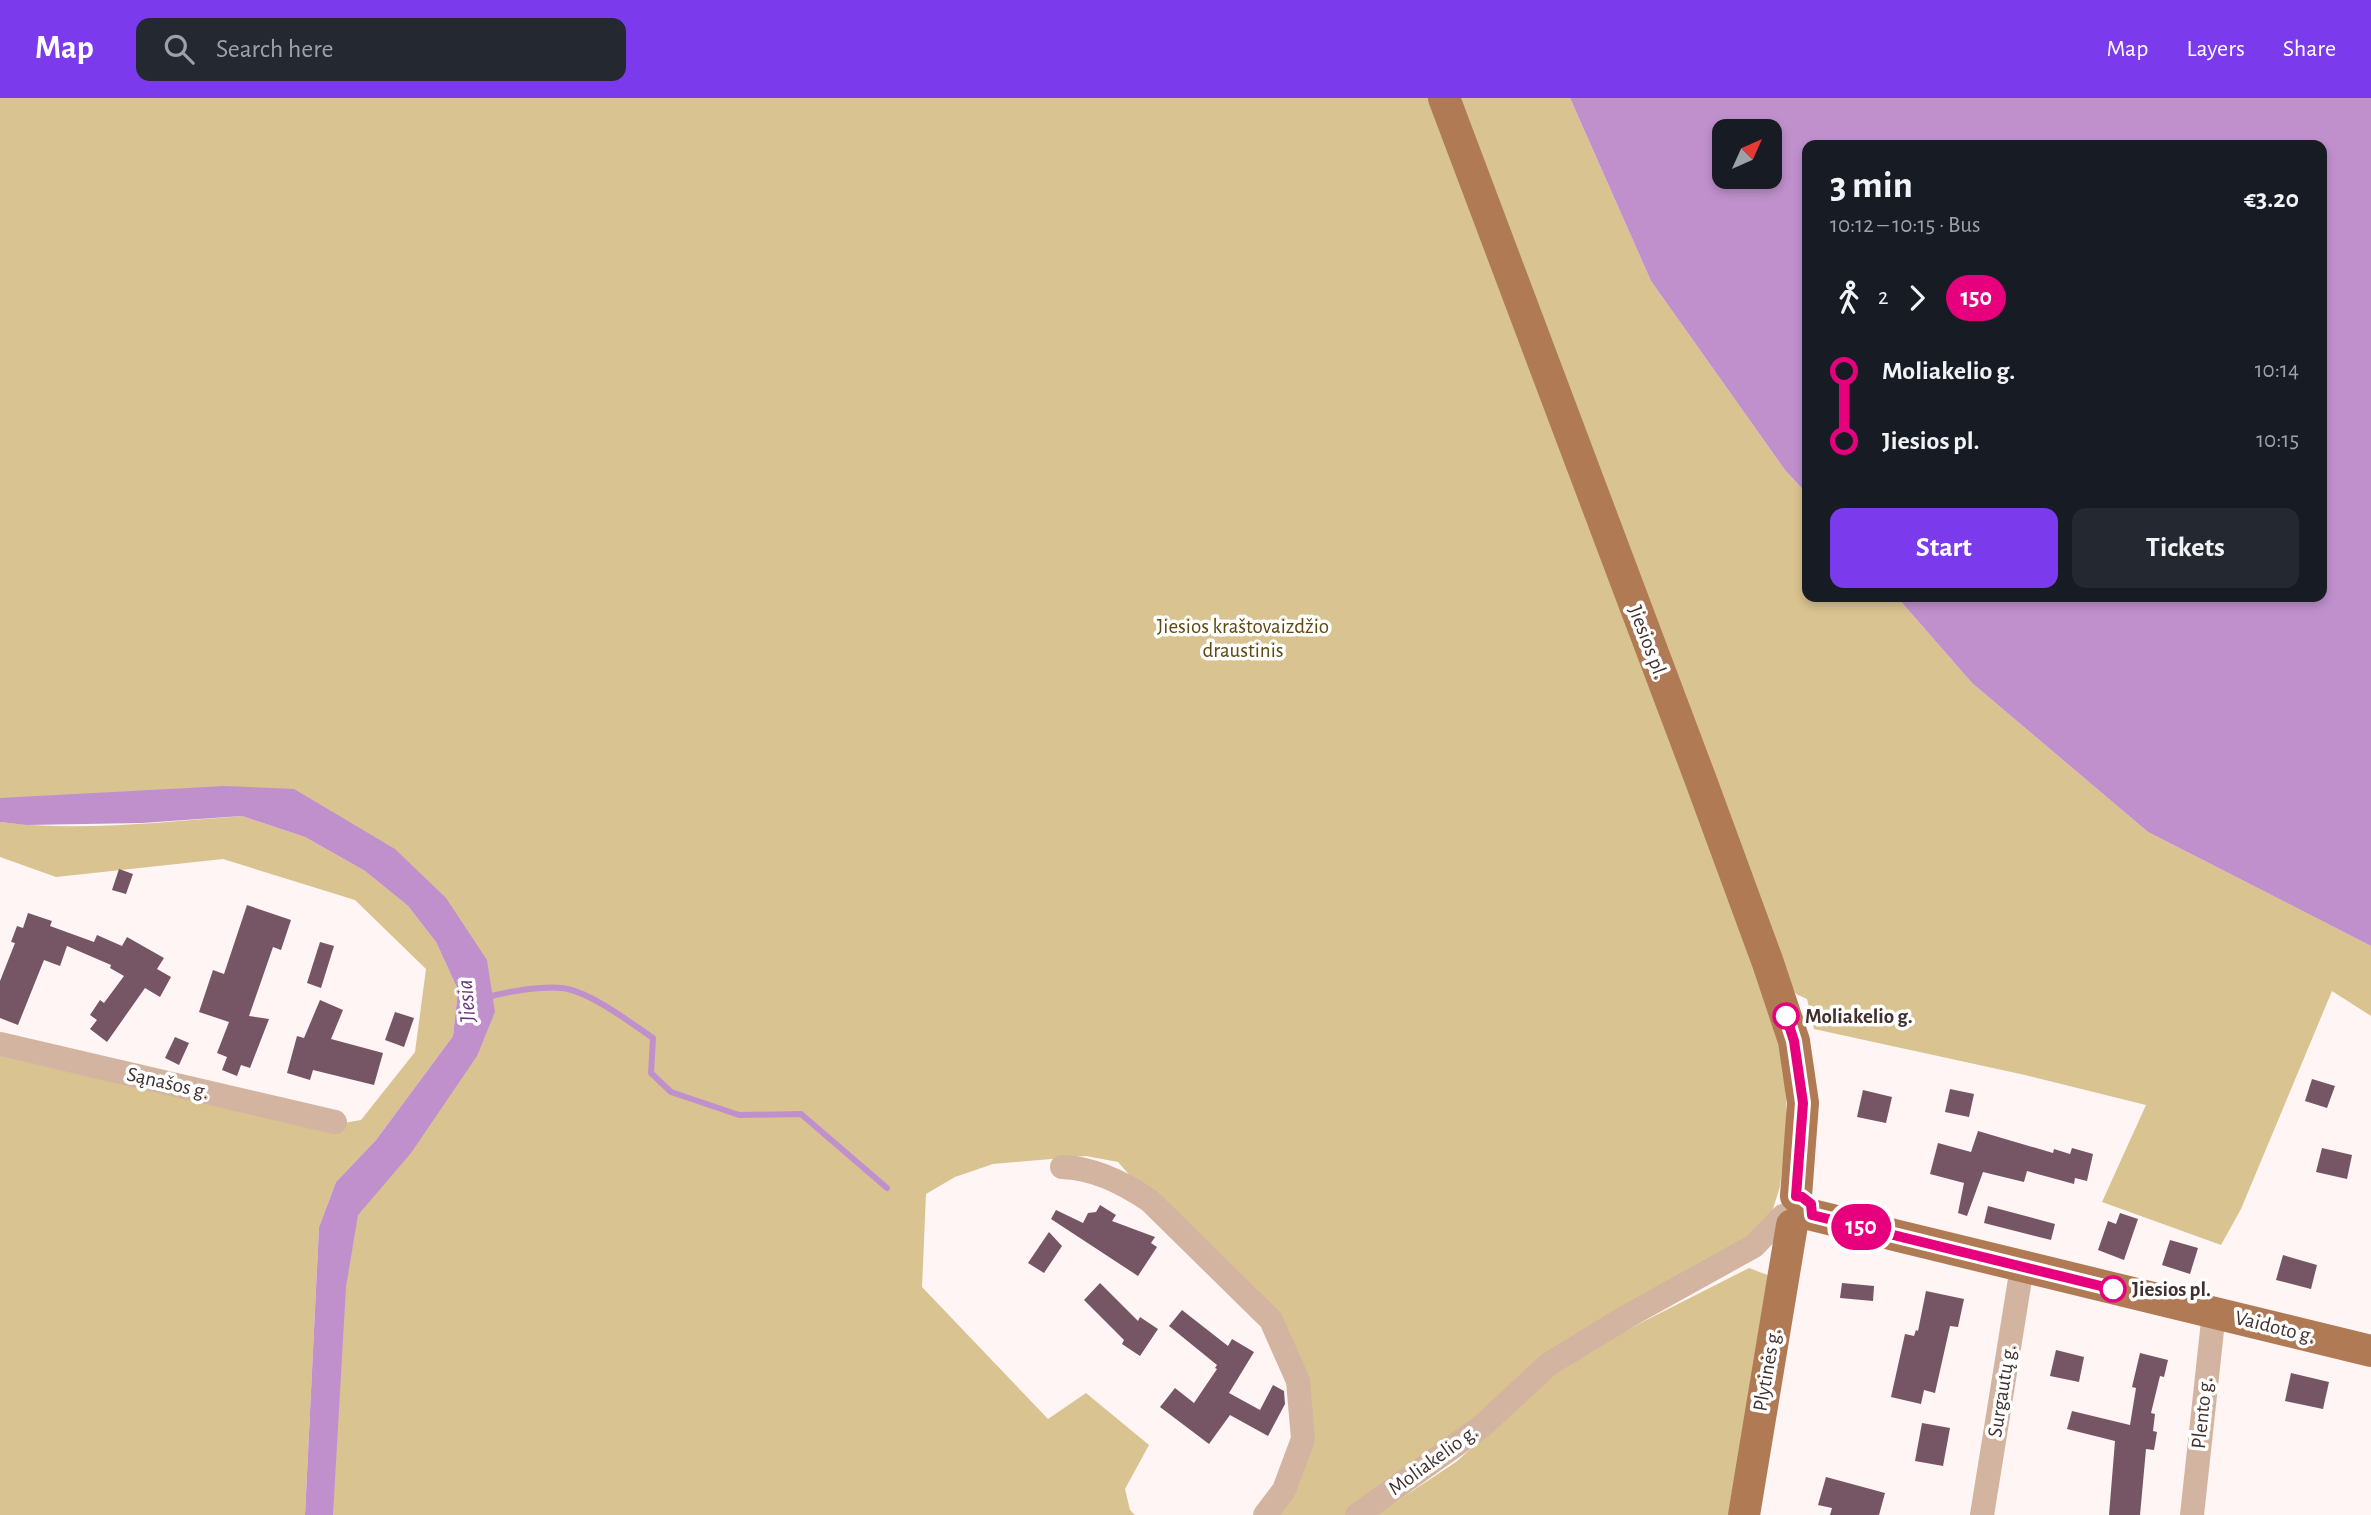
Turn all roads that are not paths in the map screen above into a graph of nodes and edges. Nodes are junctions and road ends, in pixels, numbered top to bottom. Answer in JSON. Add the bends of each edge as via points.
{"nodes":[{"id":1,"x":1444,"y":98,"type":"edge"},
{"id":2,"x":0,"y":1044,"type":"edge"},
{"id":3,"x":335,"y":1122,"type":"dead end"},
{"id":4,"x":1062,"y":1167,"type":"dead end"},
{"id":5,"x":1796,"y":1213,"type":"junction"},
{"id":6,"x":2022,"y":1267,"type":"junction"},
{"id":7,"x":2214,"y":1312,"type":"junction"},
{"id":8,"x":2371,"y":1350,"type":"edge"},
{"id":9,"x":1265,"y":1515,"type":"edge"},
{"id":10,"x":1357,"y":1515,"type":"edge"},
{"id":11,"x":1744,"y":1515,"type":"edge"},
{"id":12,"x":1982,"y":1515,"type":"edge"},
{"id":13,"x":2192,"y":1515,"type":"edge"}],
"edges":[{"from":1,"to":5,"type":"main road","name":"Jiesios pl.","via":[[1794,1041],[1803,1103]]},
{"from":2,"to":3,"type":"street","name":"Sąnašos g."},
{"from":4,"to":9,"type":"street","via":[[1080,1168],[1129,1186],[1150,1201],[1272,1320],[1298,1381],[1303,1439],[1284,1490]]},
{"from":5,"to":6,"type":"main road","name":"Vaidoto g."},
{"from":5,"to":10,"type":"street","name":"Moliakelio g.","via":[[1754,1246],[1549,1364],[1480,1427]]},
{"from":5,"to":11,"type":"main road","name":"Plytinės g."},
{"from":6,"to":7,"type":"main road","name":"Vaidoto g."},
{"from":6,"to":12,"type":"street","name":"Surgautų g."},
{"from":7,"to":8,"type":"main road","name":"Vaidoto g."},
{"from":7,"to":13,"type":"street","name":"Plento g."}]}
